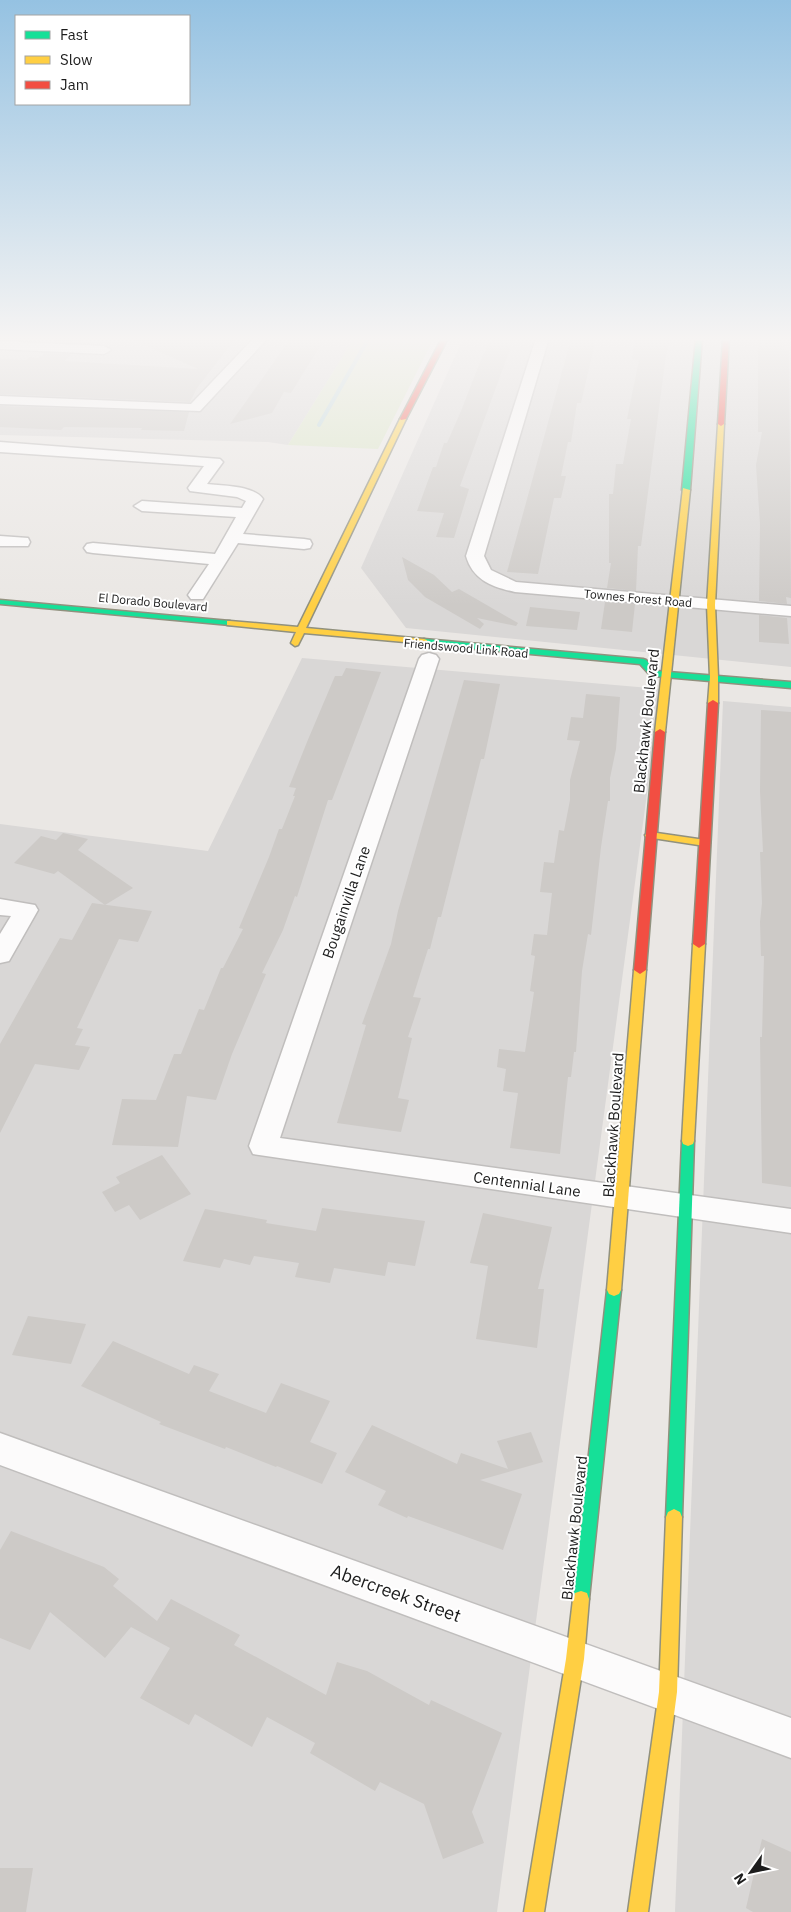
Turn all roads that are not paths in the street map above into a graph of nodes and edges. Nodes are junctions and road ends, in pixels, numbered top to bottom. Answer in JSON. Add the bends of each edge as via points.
{"nodes":[{"id":1,"x":399,"y":427,"type":"edge"},
{"id":2,"x":515,"y":427,"type":"edge"},
{"id":3,"x":692,"y":427,"type":"edge"},
{"id":4,"x":723,"y":427,"type":"edge"},
{"id":5,"x":225,"y":446,"type":"dead end"},
{"id":6,"x":0,"y":447,"type":"edge"},
{"id":7,"x":215,"y":462,"type":"junction"},
{"id":8,"x":694,"y":496,"type":"junction"},
{"id":9,"x":719,"y":498,"type":"junction"},
{"id":10,"x":142,"y":506,"type":"dead end"},
{"id":11,"x":246,"y":514,"type":"junction"},
{"id":12,"x":233,"y":538,"type":"junction"},
{"id":13,"x":0,"y":541,"type":"edge"},
{"id":14,"x":22,"y":542,"type":"dead end"},
{"id":15,"x":304,"y":544,"type":"dead end"},
{"id":16,"x":93,"y":548,"type":"dead end"},
{"id":17,"x":220,"y":560,"type":"junction"},
{"id":18,"x":197,"y":595,"type":"dead end"},
{"id":19,"x":0,"y":602,"type":"edge"},
{"id":20,"x":674,"y":602,"type":"junction"},
{"id":21,"x":711,"y":604,"type":"junction"},
{"id":22,"x":791,"y":611,"type":"edge"},
{"id":23,"x":304,"y":629,"type":"junction"},
{"id":24,"x":294,"y":644,"type":"dead end"},
{"id":25,"x":429,"y":659,"type":"dead end"},
{"id":26,"x":654,"y":675,"type":"junction"},
{"id":27,"x":714,"y":677,"type":"junction"},
{"id":28,"x":791,"y":685,"type":"edge"},
{"id":29,"x":650,"y":835,"type":"junction"},
{"id":30,"x":705,"y":843,"type":"junction"},
{"id":31,"x":0,"y":907,"type":"edge"},
{"id":32,"x":0,"y":956,"type":"edge"},
{"id":33,"x":263,"y":1146,"type":"joint"},
{"id":34,"x":622,"y":1199,"type":"junction"},
{"id":35,"x":685,"y":1205,"type":"junction"},
{"id":36,"x":791,"y":1221,"type":"edge"},
{"id":37,"x":0,"y":1449,"type":"edge"},
{"id":38,"x":575,"y":1659,"type":"junction"},
{"id":39,"x":668,"y":1692,"type":"junction"},
{"id":40,"x":791,"y":1738,"type":"edge"},
{"id":41,"x":534,"y":1912,"type":"edge"},
{"id":42,"x":638,"y":1912,"type":"edge"}],
"edges":[{"from":1,"to":23,"type":"main road"},
{"from":2,"to":20,"type":"street","name":"Townes Forest Road","via":[[475,556],[477,566],[487,577],[515,588]]},
{"from":3,"to":8,"type":"main road","name":"Blackhawk Boulevard"},
{"from":4,"to":9,"type":"main road","name":"Blackhawk Boulevard"},
{"from":5,"to":7,"type":"street"},
{"from":6,"to":7,"type":"street"},
{"from":7,"to":11,"type":"street","via":[[196,488],[255,498]]},
{"from":8,"to":9,"type":"main road"},
{"from":8,"to":20,"type":"main road","name":"Blackhawk Boulevard"},
{"from":9,"to":21,"type":"main road","name":"Blackhawk Boulevard"},
{"from":10,"to":11,"type":"street"},
{"from":11,"to":12,"type":"street"},
{"from":12,"to":15,"type":"street"},
{"from":12,"to":17,"type":"street"},
{"from":13,"to":14,"type":"street"},
{"from":16,"to":17,"type":"street"},
{"from":17,"to":18,"type":"street"},
{"from":19,"to":23,"type":"main road","name":"El Dorado Boulevard"},
{"from":20,"to":21,"type":"street","name":"Townes Forest Road"},
{"from":20,"to":26,"type":"main road","name":"Blackhawk Boulevard"},
{"from":21,"to":22,"type":"street","name":"Townes Forest Road"},
{"from":21,"to":27,"type":"main road","name":"Blackhawk Boulevard"},
{"from":23,"to":24,"type":"main road"},
{"from":23,"to":26,"type":"main road","name":"Friendswood Link Road","via":[[643,662]]},
{"from":25,"to":33,"type":"street","name":"Bougainvilla Lane"},
{"from":26,"to":27,"type":"main road","name":"Friendswood Link Road"},
{"from":26,"to":29,"type":"main road","name":"Blackhawk Boulevard"},
{"from":27,"to":28,"type":"main road","name":"Friendswood Link Road"},
{"from":27,"to":30,"type":"main road","name":"Blackhawk Boulevard"},
{"from":29,"to":30,"type":"main road"},
{"from":29,"to":34,"type":"main road","name":"Blackhawk Boulevard"},
{"from":30,"to":35,"type":"main road","name":"Blackhawk Boulevard"},
{"from":31,"to":32,"type":"street","via":[[26,910]]},
{"from":33,"to":34,"type":"street","name":"Centennial Lane"},
{"from":34,"to":35,"type":"street","name":"Centennial Lane"},
{"from":34,"to":38,"type":"main road","name":"Blackhawk Boulevard"},
{"from":35,"to":36,"type":"street","name":"Centennial Lane"},
{"from":35,"to":39,"type":"main road","name":"Blackhawk Boulevard"},
{"from":37,"to":38,"type":"street","name":"Abercreek Street"},
{"from":38,"to":39,"type":"street","name":"Abercreek Street"},
{"from":38,"to":41,"type":"main road","name":"Blackhawk Boulevard"},
{"from":39,"to":40,"type":"street","name":"Abercreek Street"},
{"from":39,"to":42,"type":"main road","name":"Blackhawk Boulevard"}]}
